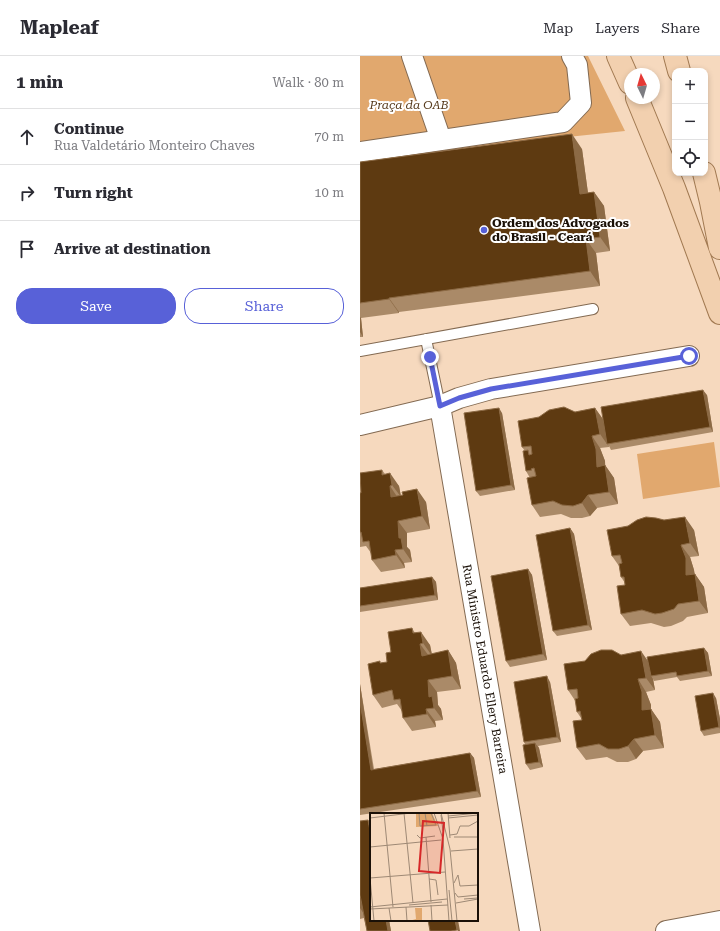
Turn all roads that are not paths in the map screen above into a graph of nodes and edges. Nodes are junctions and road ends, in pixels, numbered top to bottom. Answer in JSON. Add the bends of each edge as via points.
{"nodes":[{"id":1,"x":412,"y":56,"type":"edge"},
{"id":2,"x":572,"y":56,"type":"edge"},
{"id":3,"x":618,"y":56,"type":"edge"},
{"id":4,"x":675,"y":56,"type":"edge"},
{"id":5,"x":677,"y":68,"type":"edge"},
{"id":6,"x":624,"y":70,"type":"edge"},
{"id":7,"x":639,"y":104,"type":"edge"},
{"id":8,"x":441,"y":140,"type":"junction"},
{"id":9,"x":360,"y":152,"type":"edge"},
{"id":10,"x":705,"y":176,"type":"edge"},
{"id":11,"x":720,"y":248,"type":"edge"},
{"id":12,"x":593,"y":309,"type":"dead end"},
{"id":13,"x":720,"y":313,"type":"edge"},
{"id":14,"x":426,"y":339,"type":"junction"},
{"id":15,"x":360,"y":351,"type":"edge"},
{"id":16,"x":689,"y":356,"type":"dead end"},
{"id":17,"x":440,"y":406,"type":"junction"},
{"id":18,"x":360,"y":425,"type":"edge"},
{"id":19,"x":720,"y":921,"type":"edge"},
{"id":20,"x":530,"y":931,"type":"edge"},
{"id":21,"x":666,"y":931,"type":"edge"}],
"edges":[{"from":1,"to":8,"type":"street"},
{"from":2,"to":8,"type":"street","via":[[577,65],[581,103],[563,122]]},
{"from":3,"to":6,"type":"main road"},
{"from":4,"to":5,"type":"main road"},
{"from":7,"to":13,"type":"main road","via":[[674,188]]},
{"from":8,"to":9,"type":"street"},
{"from":10,"to":11,"type":"main road"},
{"from":12,"to":14,"type":"lane"},
{"from":14,"to":15,"type":"lane"},
{"from":14,"to":17,"type":"lane"},
{"from":16,"to":17,"type":"street","via":[[491,389]]},
{"from":17,"to":18,"type":"street"},
{"from":17,"to":20,"type":"street","name":"Rua Ministro Eduardo Ellery Barreira"},
{"from":19,"to":21,"type":"street"}]}
